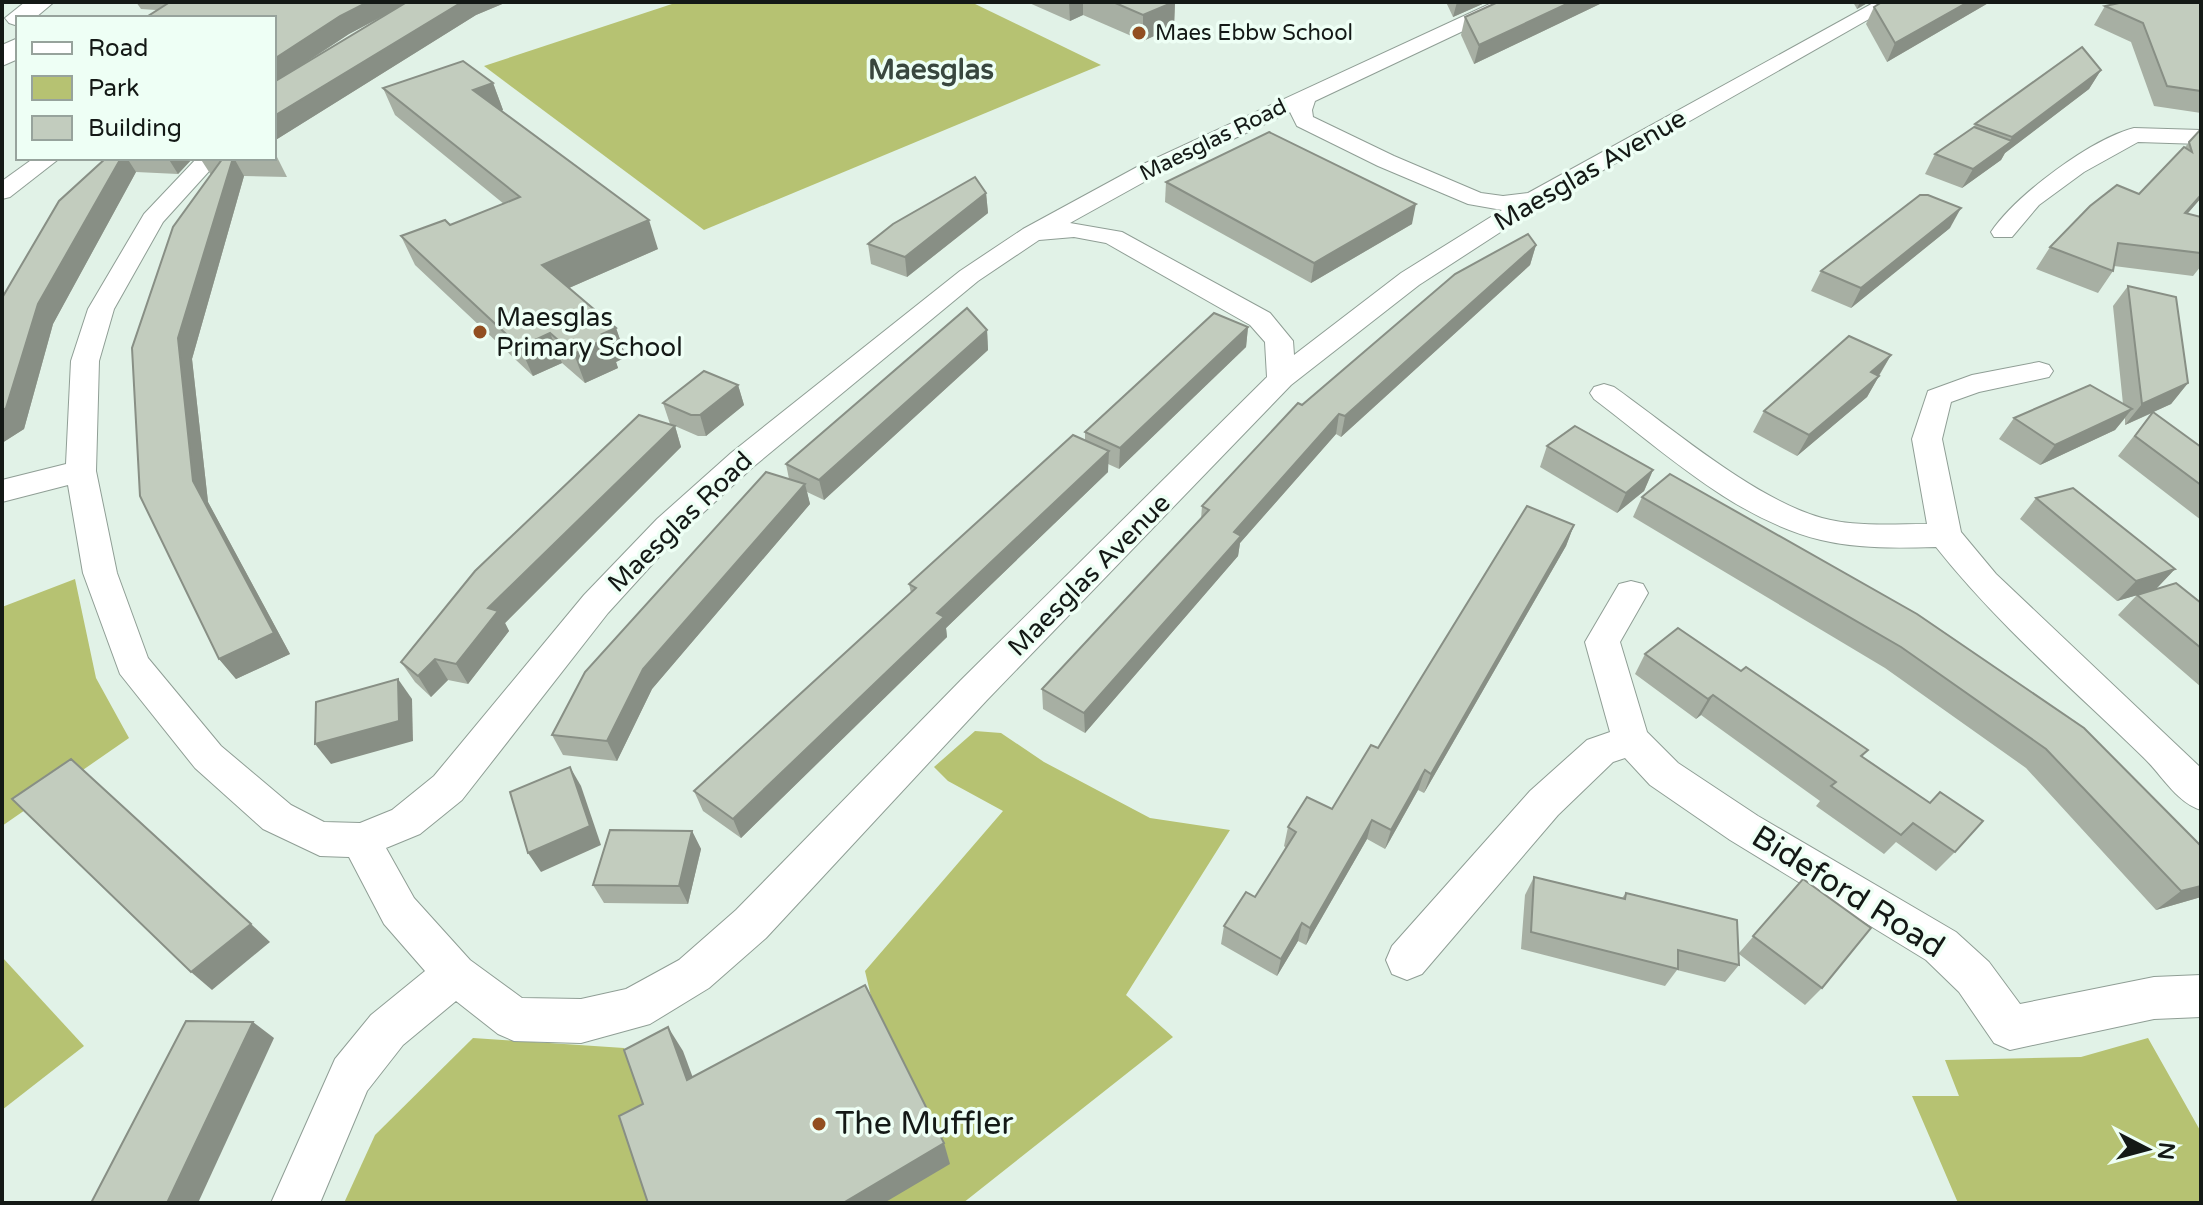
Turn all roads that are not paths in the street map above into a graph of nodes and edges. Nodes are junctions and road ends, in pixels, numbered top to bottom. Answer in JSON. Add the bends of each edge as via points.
{"nodes":[{"id":1,"x":42,"y":2,"type":"edge"},
{"id":2,"x":1509,"y":2,"type":"edge"},
{"id":3,"x":1889,"y":2,"type":"edge"},
{"id":4,"x":21,"y":16,"type":"edge"},
{"id":5,"x":1310,"y":93,"type":"junction"},
{"id":6,"x":2201,"y":137,"type":"edge"},
{"id":7,"x":46,"y":160,"type":"edge"},
{"id":8,"x":208,"y":160,"type":"edge"},
{"id":9,"x":2,"y":192,"type":"edge"},
{"id":10,"x":1534,"y":200,"type":"junction"},
{"id":11,"x":2003,"y":232,"type":"dead end"},
{"id":12,"x":1032,"y":234,"type":"junction"},
{"id":13,"x":2039,"y":371,"type":"dead end"},
{"id":14,"x":1281,"y":379,"type":"junction"},
{"id":15,"x":1604,"y":393,"type":"dead end"},
{"id":16,"x":81,"y":471,"type":"junction"},
{"id":17,"x":2,"y":491,"type":"edge"},
{"id":18,"x":1945,"y":535,"type":"junction"},
{"id":19,"x":1631,"y":593,"type":"dead end"},
{"id":20,"x":1631,"y":740,"type":"junction"},
{"id":21,"x":2201,"y":794,"type":"edge"},
{"id":22,"x":361,"y":840,"type":"junction"},
{"id":23,"x":1407,"y":960,"type":"dead end"},
{"id":24,"x":455,"y":974,"type":"junction"},
{"id":25,"x":2201,"y":996,"type":"edge"},
{"id":26,"x":295,"y":1203,"type":"edge"}],
"edges":[{"from":1,"to":4,"type":"main road"},
{"from":2,"to":5,"type":"street","name":"Maesglas Road"},
{"from":3,"to":10,"type":"street","name":"Maesglas Avenue"},
{"from":5,"to":10,"type":"street","name":"Maesglas Road","via":[[1300,104],[1305,121],[1386,161],[1476,199]]},
{"from":5,"to":12,"type":"street","name":"Maesglas Road","via":[[1145,172]]},
{"from":6,"to":11,"type":"street","via":[[2134,135],[2031,200]]},
{"from":7,"to":9,"type":"street"},
{"from":8,"to":16,"type":"street","via":[[153,219],[101,309],[85,361]]},
{"from":10,"to":14,"type":"street","name":"Maesglas Avenue","via":[[1410,279]]},
{"from":12,"to":14,"type":"street","via":[[1074,230],[1113,237],[1260,319],[1279,341]]},
{"from":12,"to":22,"type":"street","name":"Maesglas Road","via":[[904,326],[668,527],[596,604],[448,788],[406,822]]},
{"from":13,"to":18,"type":"street","via":[[1972,384],[1938,397],[1927,439]]},
{"from":14,"to":24,"type":"street","name":"Maesglas Avenue","via":[[751,924],[694,974],[634,1009],[581,1021],[514,1019]]},
{"from":15,"to":18,"type":"street","via":[[1754,499],[1812,526],[1894,536]]},
{"from":16,"to":17,"type":"street"},
{"from":16,"to":22,"type":"street","via":[[100,573],[133,664],[208,757],[277,817],[320,839]]},
{"from":18,"to":21,"type":"street","via":[[1984,583]]},
{"from":19,"to":20,"type":"street","name":"Bideford Road","via":[[1602,642]]},
{"from":20,"to":23,"type":"street","via":[[1600,751],[1544,803]]},
{"from":20,"to":25,"type":"street","name":"Bideford Road","via":[[1664,774],[1744,828],[1941,946],[1974,977],[2010,1028],[2154,998]]},
{"from":22,"to":24,"type":"street","name":"Maesglas Avenue","via":[[399,911]]},
{"from":24,"to":26,"type":"street","via":[[387,1030],[351,1075]]}]}
